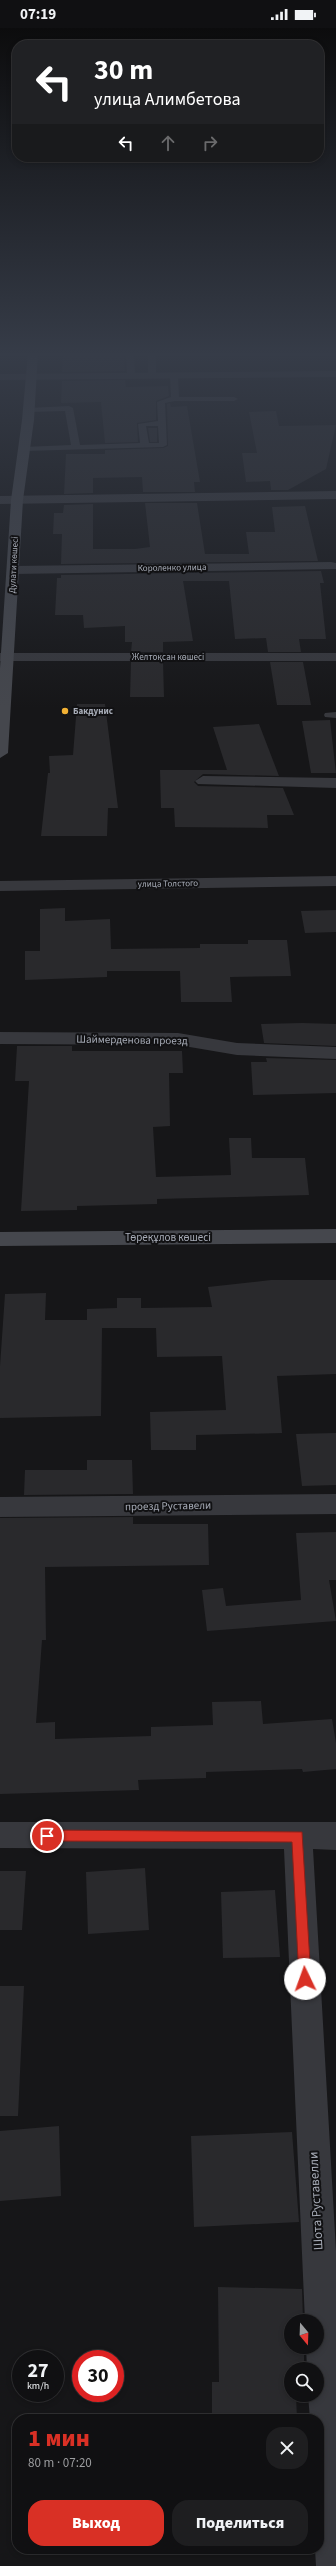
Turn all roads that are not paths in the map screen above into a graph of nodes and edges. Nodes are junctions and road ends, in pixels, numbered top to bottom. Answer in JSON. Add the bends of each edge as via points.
{"nodes":[{"id":1,"x":21,"y":471,"type":"edge"},
{"id":2,"x":336,"y":495,"type":"edge"},
{"id":3,"x":0,"y":500,"type":"edge"},
{"id":4,"x":17,"y":500,"type":"junction"},
{"id":5,"x":331,"y":566,"type":"dead end"},
{"id":6,"x":13,"y":570,"type":"junction"},
{"id":7,"x":4,"y":657,"type":"edge"},
{"id":8,"x":336,"y":657,"type":"edge"},
{"id":9,"x":0,"y":753,"type":"edge"},
{"id":10,"x":203,"y":781,"type":"dead end"},
{"id":11,"x":336,"y":784,"type":"edge"},
{"id":12,"x":336,"y":881,"type":"edge"},
{"id":13,"x":0,"y":886,"type":"edge"},
{"id":14,"x":0,"y":1038,"type":"edge"},
{"id":15,"x":336,"y":1053,"type":"edge"},
{"id":16,"x":336,"y":1236,"type":"edge"},
{"id":17,"x":0,"y":1239,"type":"edge"},
{"id":18,"x":336,"y":1504,"type":"edge"},
{"id":19,"x":0,"y":1508,"type":"edge"},
{"id":20,"x":0,"y":1835,"type":"edge"},
{"id":21,"x":298,"y":1836,"type":"junction"},
{"id":22,"x":336,"y":1836,"type":"edge"},
{"id":23,"x":335,"y":2566,"type":"edge"}],
"edges":[{"from":1,"to":4,"type":"main road","name":"Дулати көшесі"},
{"from":2,"to":4,"type":"street"},
{"from":3,"to":4,"type":"street"},
{"from":4,"to":6,"type":"main road","name":"Дулати көшесі"},
{"from":5,"to":6,"type":"street","name":"Короленко улица"},
{"from":6,"to":7,"type":"main road","name":"Дулати көшесі"},
{"from":7,"to":8,"type":"street","name":"Желтоқсан көшесі"},
{"from":7,"to":9,"type":"main road","name":"Дулати көшесі"},
{"from":10,"to":11,"type":"street"},
{"from":12,"to":13,"type":"street","name":"улица Толстого"},
{"from":14,"to":15,"type":"street","name":"Шаймерденова проезд","via":[[178,1039],[237,1048]]},
{"from":16,"to":17,"type":"main road","name":"Төреқұлов көшесі"},
{"from":18,"to":19,"type":"street","name":"проезд Руставели"},
{"from":20,"to":21,"type":"street"},
{"from":21,"to":22,"type":"street"},
{"from":21,"to":23,"type":"street","name":"Шота Руставелли"}]}
